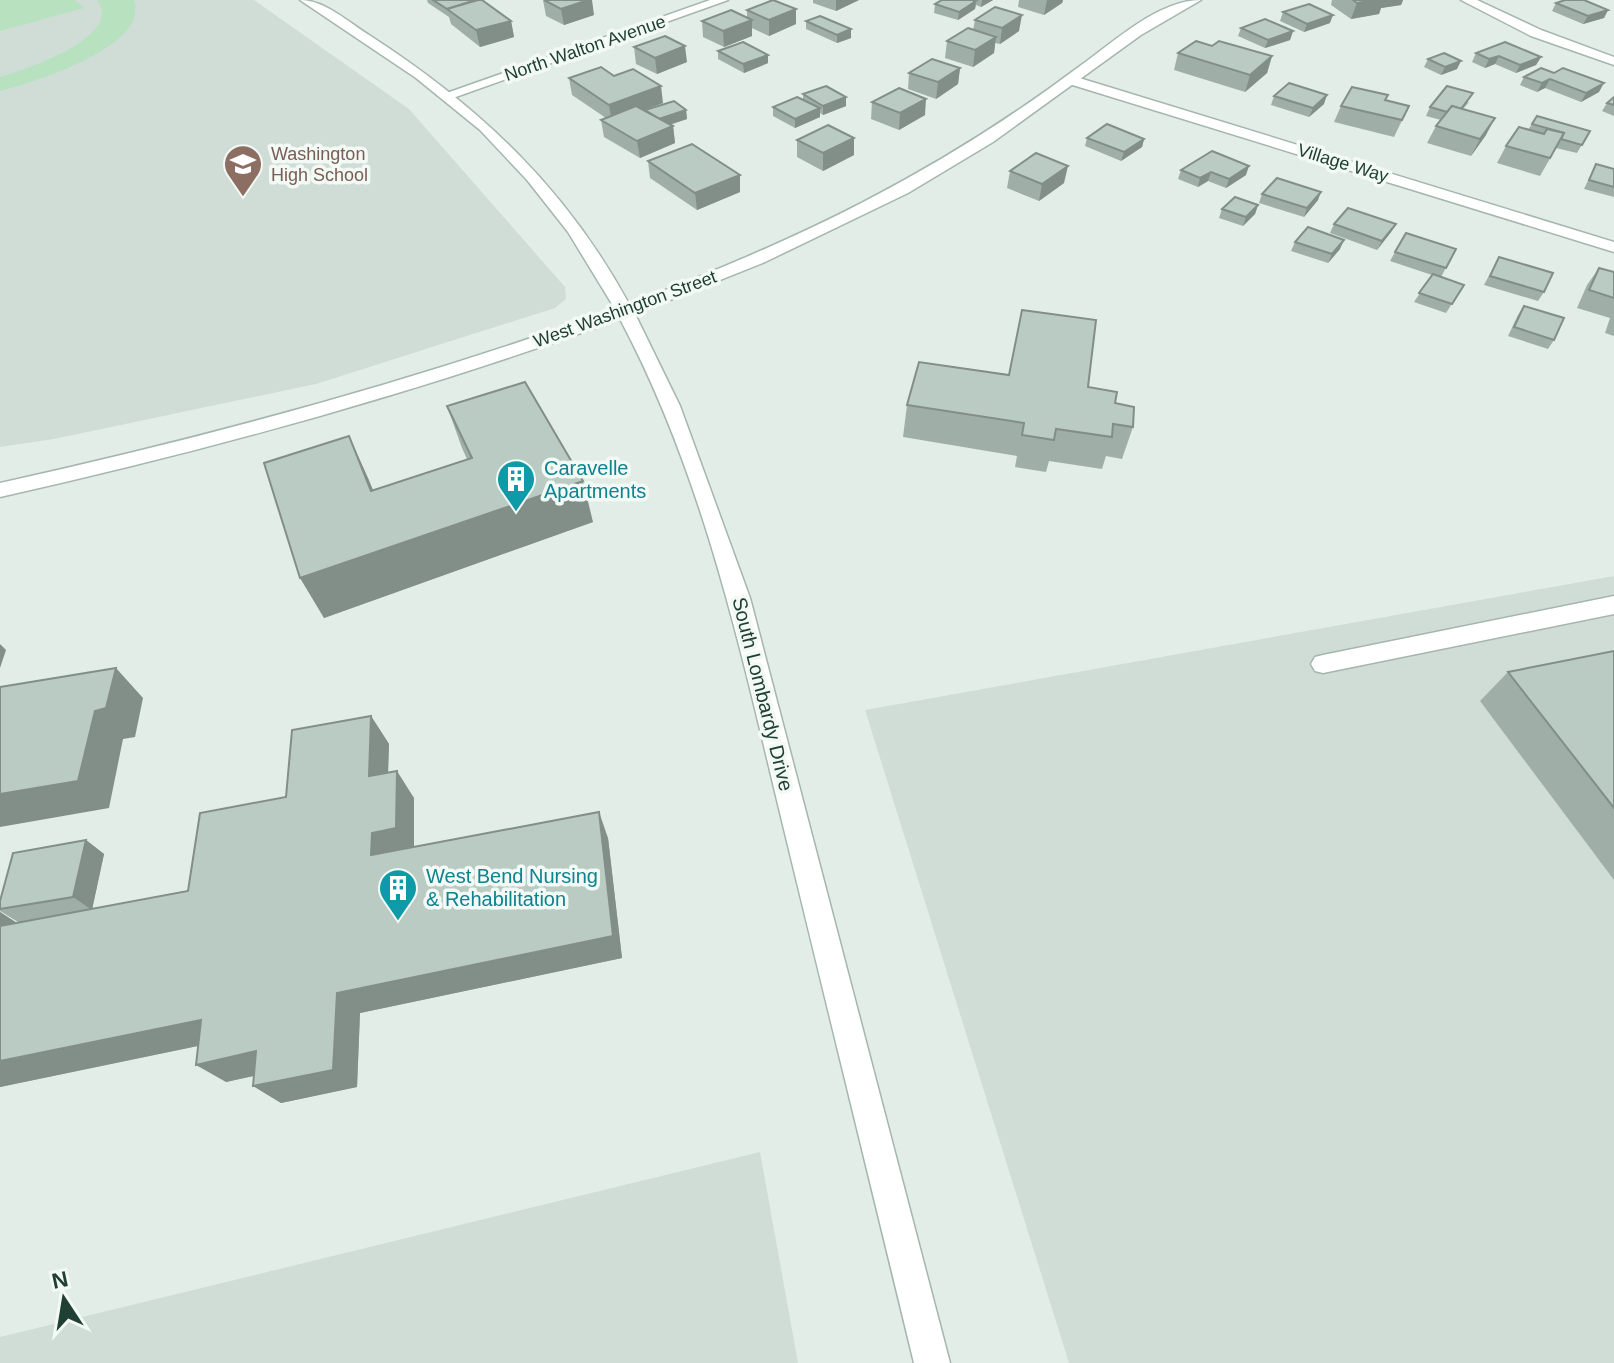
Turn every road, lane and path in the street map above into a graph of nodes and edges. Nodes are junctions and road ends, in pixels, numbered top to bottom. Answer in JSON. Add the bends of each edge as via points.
{"nodes":[{"id":1,"x":306,"y":0,"type":"edge"},
{"id":2,"x":722,"y":0,"type":"edge"},
{"id":3,"x":1195,"y":0,"type":"edge"},
{"id":4,"x":1467,"y":0,"type":"edge"},
{"id":5,"x":1614,"y":61,"type":"edge"},
{"id":6,"x":1071,"y":80,"type":"junction"},
{"id":7,"x":448,"y":95,"type":"junction"},
{"id":8,"x":1614,"y":247,"type":"edge"},
{"id":9,"x":627,"y":311,"type":"junction"},
{"id":10,"x":0,"y":490,"type":"edge"},
{"id":11,"x":1614,"y":605,"type":"edge"},
{"id":12,"x":1323,"y":664,"type":"dead end"},
{"id":13,"x":932,"y":1363,"type":"edge"}],
"edges":[{"from":1,"to":7,"type":"street","name":"South Lombardy Drive"},
{"from":2,"to":7,"type":"street","name":"North Walton Avenue"},
{"from":3,"to":6,"type":"street","name":"West Washington Street","via":[[1141,28]]},
{"from":4,"to":5,"type":"street","via":[[1536,33]]},
{"from":6,"to":8,"type":"street","name":"Village Way"},
{"from":6,"to":9,"type":"street","name":"West Washington Street","via":[[916,184],[803,241]]},
{"from":7,"to":9,"type":"street","name":"South Lombardy Drive","via":[[527,170],[576,230]]},
{"from":9,"to":10,"type":"street","name":"West Washington Street","via":[[445,374],[198,446]]},
{"from":9,"to":13,"type":"street","name":"South Lombardy Drive","via":[[664,385],[704,486],[739,598]]},
{"from":11,"to":12,"type":"street"}]}
